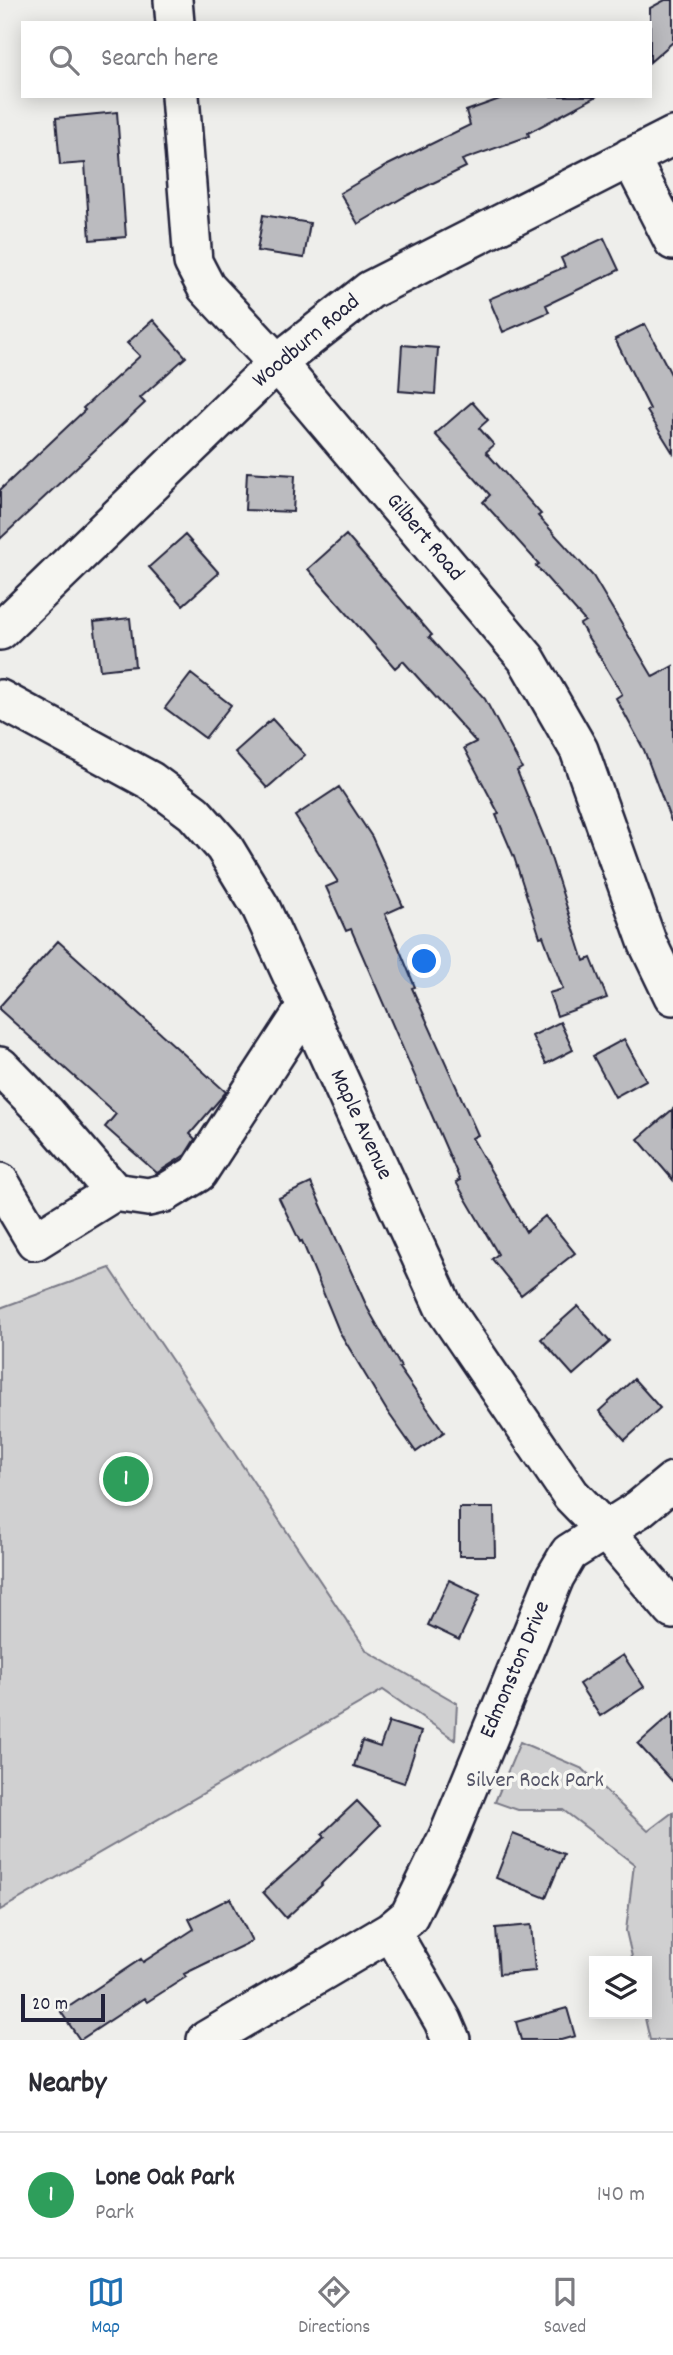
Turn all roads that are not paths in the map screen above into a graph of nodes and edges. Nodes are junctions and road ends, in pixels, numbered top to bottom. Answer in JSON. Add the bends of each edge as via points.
{"nodes":[{"id":1,"x":173,"y":0,"type":"edge"},
{"id":2,"x":175,"y":21,"type":"edge"},
{"id":3,"x":180,"y":98,"type":"edge"},
{"id":4,"x":673,"y":136,"type":"edge"},
{"id":5,"x":630,"y":157,"type":"junction"},
{"id":6,"x":673,"y":241,"type":"edge"},
{"id":7,"x":277,"y":363,"type":"junction"},
{"id":8,"x":0,"y":631,"type":"edge"},
{"id":9,"x":0,"y":699,"type":"edge"},
{"id":10,"x":673,"y":996,"type":"edge"},
{"id":11,"x":306,"y":1007,"type":"junction"},
{"id":12,"x":0,"y":1066,"type":"edge"},
{"id":13,"x":0,"y":1182,"type":"edge"},
{"id":14,"x":114,"y":1192,"type":"junction"},
{"id":15,"x":673,"y":1481,"type":"edge"},
{"id":16,"x":604,"y":1529,"type":"junction"},
{"id":17,"x":673,"y":1610,"type":"edge"},
{"id":18,"x":391,"y":1931,"type":"junction"},
{"id":19,"x":206,"y":2040,"type":"edge"},
{"id":20,"x":451,"y":2040,"type":"edge"}],
"edges":[{"from":1,"to":2,"type":"street"},
{"from":3,"to":7,"type":"street","name":"Gilbert Road","via":[[192,262],[206,287]]},
{"from":4,"to":5,"type":"street","name":"Woodburn Road"},
{"from":5,"to":6,"type":"street"},
{"from":5,"to":7,"type":"street","name":"Woodburn Road","via":[[370,290]]},
{"from":7,"to":8,"type":"street","name":"Woodburn Road"},
{"from":7,"to":10,"type":"street","name":"Gilbert Road","via":[[526,658],[579,750],[648,944]]},
{"from":9,"to":11,"type":"street","name":"Maple Avenue","via":[[150,781],[194,813],[224,847],[261,908]]},
{"from":11,"to":14,"type":"street","via":[[198,1173],[165,1193],[148,1197]]},
{"from":11,"to":16,"type":"street","name":"Maple Avenue","via":[[444,1308],[571,1495]]},
{"from":12,"to":14,"type":"street"},
{"from":13,"to":14,"type":"street","via":[[35,1241]]},
{"from":15,"to":16,"type":"street","name":"Edmonston Drive","via":[[639,1509]]},
{"from":16,"to":17,"type":"street","name":"Maple Avenue"},
{"from":16,"to":18,"type":"street","name":"Edmonston Drive","via":[[569,1553],[555,1577],[448,1836],[409,1916]]},
{"from":18,"to":19,"type":"street","name":"Edmonston Drive"},
{"from":18,"to":20,"type":"street"}]}
